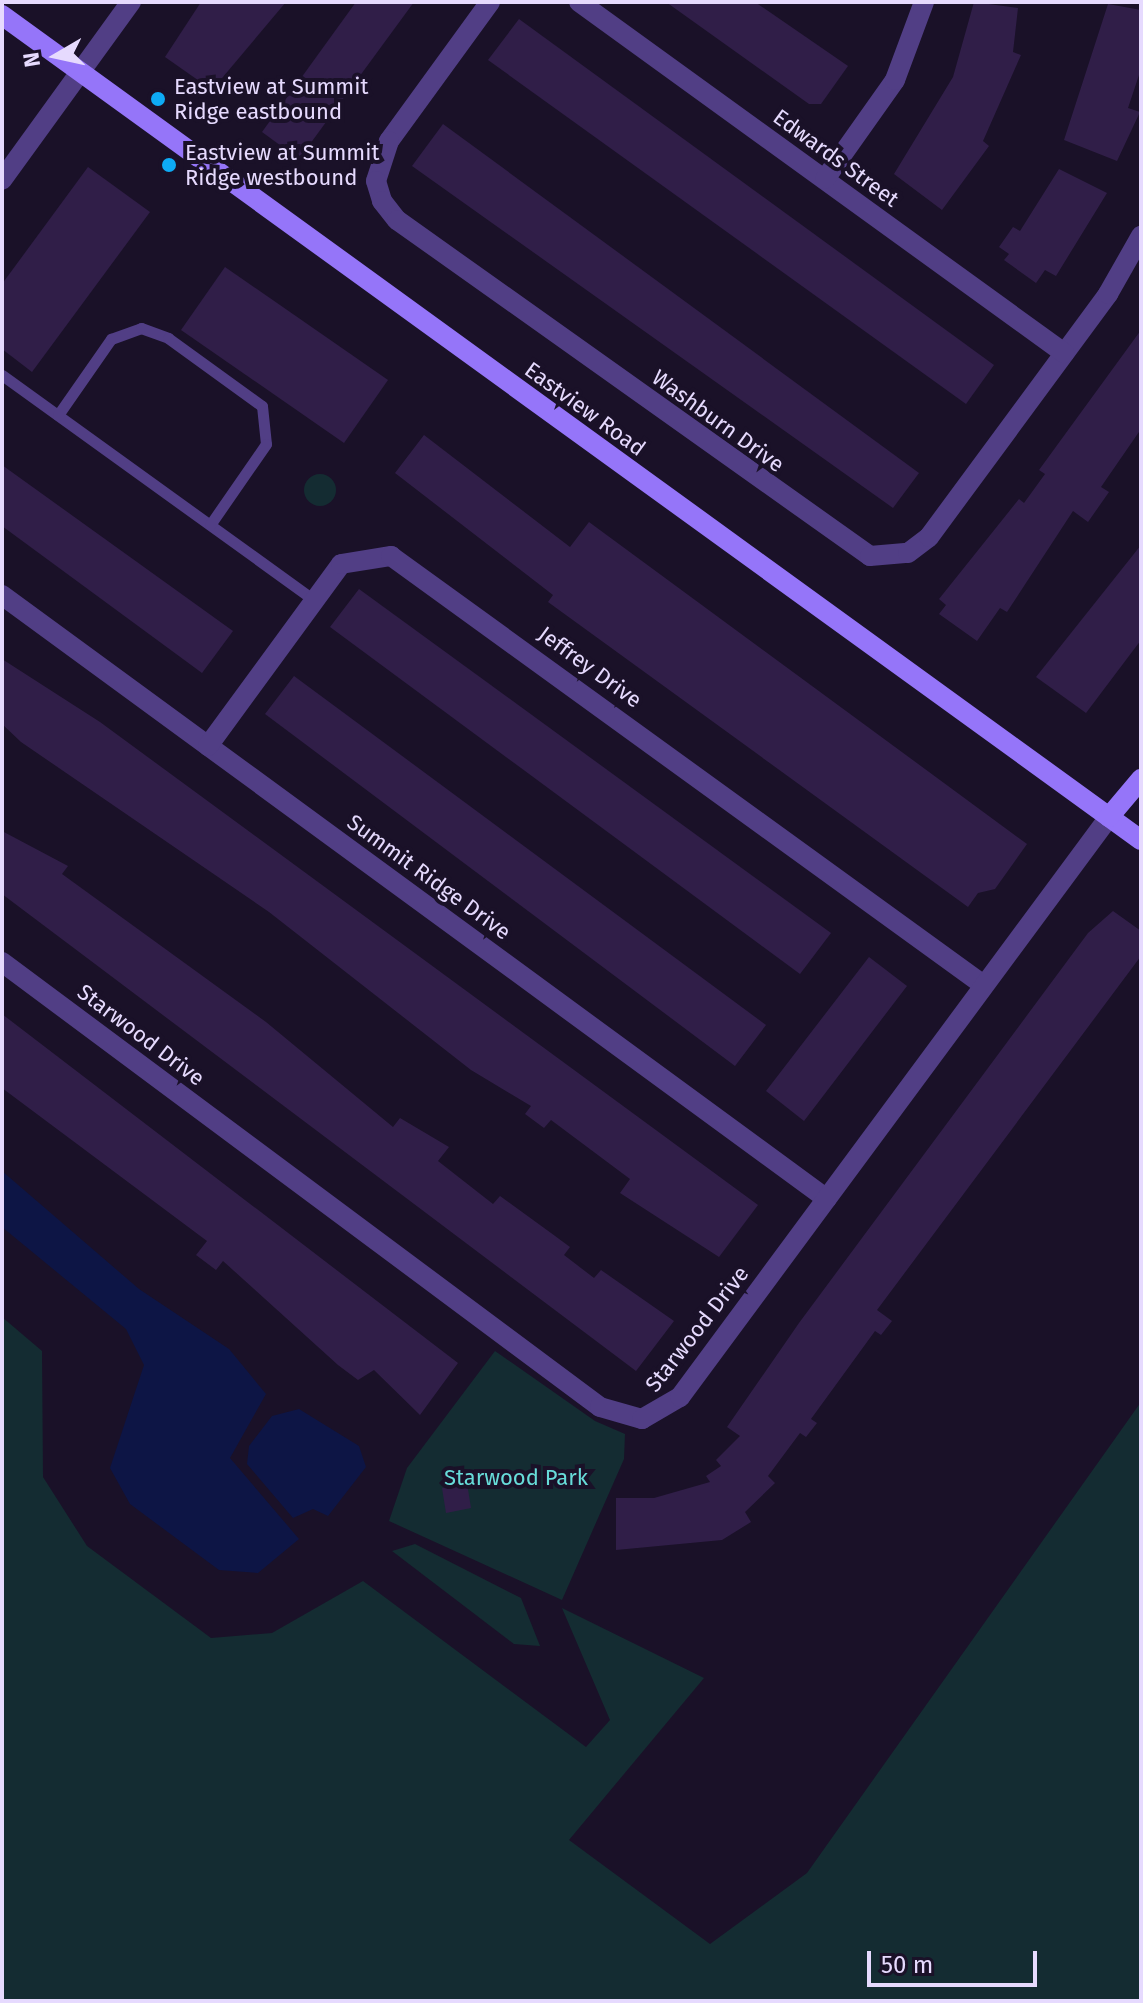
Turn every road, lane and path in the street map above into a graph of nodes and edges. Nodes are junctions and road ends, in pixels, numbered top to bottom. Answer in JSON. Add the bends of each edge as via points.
{"nodes":[{"id":1,"x":131,"y":2,"type":"edge"},
{"id":2,"x":490,"y":2,"type":"edge"},
{"id":3,"x":579,"y":2,"type":"edge"},
{"id":4,"x":924,"y":2,"type":"edge"},
{"id":5,"x":2,"y":15,"type":"edge"},
{"id":6,"x":79,"y":74,"type":"junction"},
{"id":7,"x":825,"y":179,"type":"junction"},
{"id":8,"x":2,"y":180,"type":"edge"},
{"id":9,"x":1141,"y":236,"type":"edge"},
{"id":10,"x":1064,"y":353,"type":"junction"},
{"id":11,"x":2,"y":375,"type":"edge"},
{"id":12,"x":58,"y":415,"type":"junction"},
{"id":13,"x":210,"y":525,"type":"junction"},
{"id":14,"x":2,"y":595,"type":"edge"},
{"id":15,"x":314,"y":600,"type":"junction"},
{"id":16,"x":208,"y":746,"type":"junction"},
{"id":17,"x":1141,"y":779,"type":"edge"},
{"id":18,"x":1109,"y":817,"type":"junction"},
{"id":19,"x":1141,"y":840,"type":"edge"},
{"id":20,"x":2,"y":962,"type":"edge"},
{"id":21,"x":982,"y":984,"type":"junction"},
{"id":22,"x":827,"y":1199,"type":"junction"}],
"edges":[{"from":1,"to":6,"type":"street"},
{"from":2,"to":10,"type":"street","name":"Washburn Drive","via":[[389,141],[376,181],[382,201],[397,220],[852,547],[888,558],[929,537]]},
{"from":3,"to":7,"type":"street","name":"Edwards Street"},
{"from":4,"to":7,"type":"street","via":[[895,80]]},
{"from":5,"to":6,"type":"street","name":"Eastview Road"},
{"from":6,"to":8,"type":"street"},
{"from":6,"to":18,"type":"street","name":"Eastview Road"},
{"from":7,"to":10,"type":"street","name":"Edwards Street"},
{"from":9,"to":10,"type":"street","name":"Washburn Drive"},
{"from":11,"to":12,"type":"lane"},
{"from":12,"to":13,"type":"lane"},
{"from":12,"to":13,"type":"lane","via":[[111,339],[130,328],[161,334],[262,406],[266,444]]},
{"from":13,"to":15,"type":"lane"},
{"from":14,"to":16,"type":"street","name":"Summit Ridge Drive"},
{"from":15,"to":16,"type":"street","name":"Jeffrey Drive"},
{"from":15,"to":21,"type":"street","name":"Jeffrey Drive","via":[[352,559],[379,554],[409,564]]},
{"from":16,"to":22,"type":"street","name":"Summit Ridge Drive"},
{"from":17,"to":18,"type":"street","name":"Starwood Drive"},
{"from":18,"to":19,"type":"street","name":"Eastview Road"},
{"from":18,"to":21,"type":"street","name":"Starwood Drive"},
{"from":20,"to":22,"type":"street","name":"Starwood Drive","via":[[614,1416],[642,1419],[669,1408]]},
{"from":21,"to":22,"type":"street","name":"Starwood Drive"}]}
